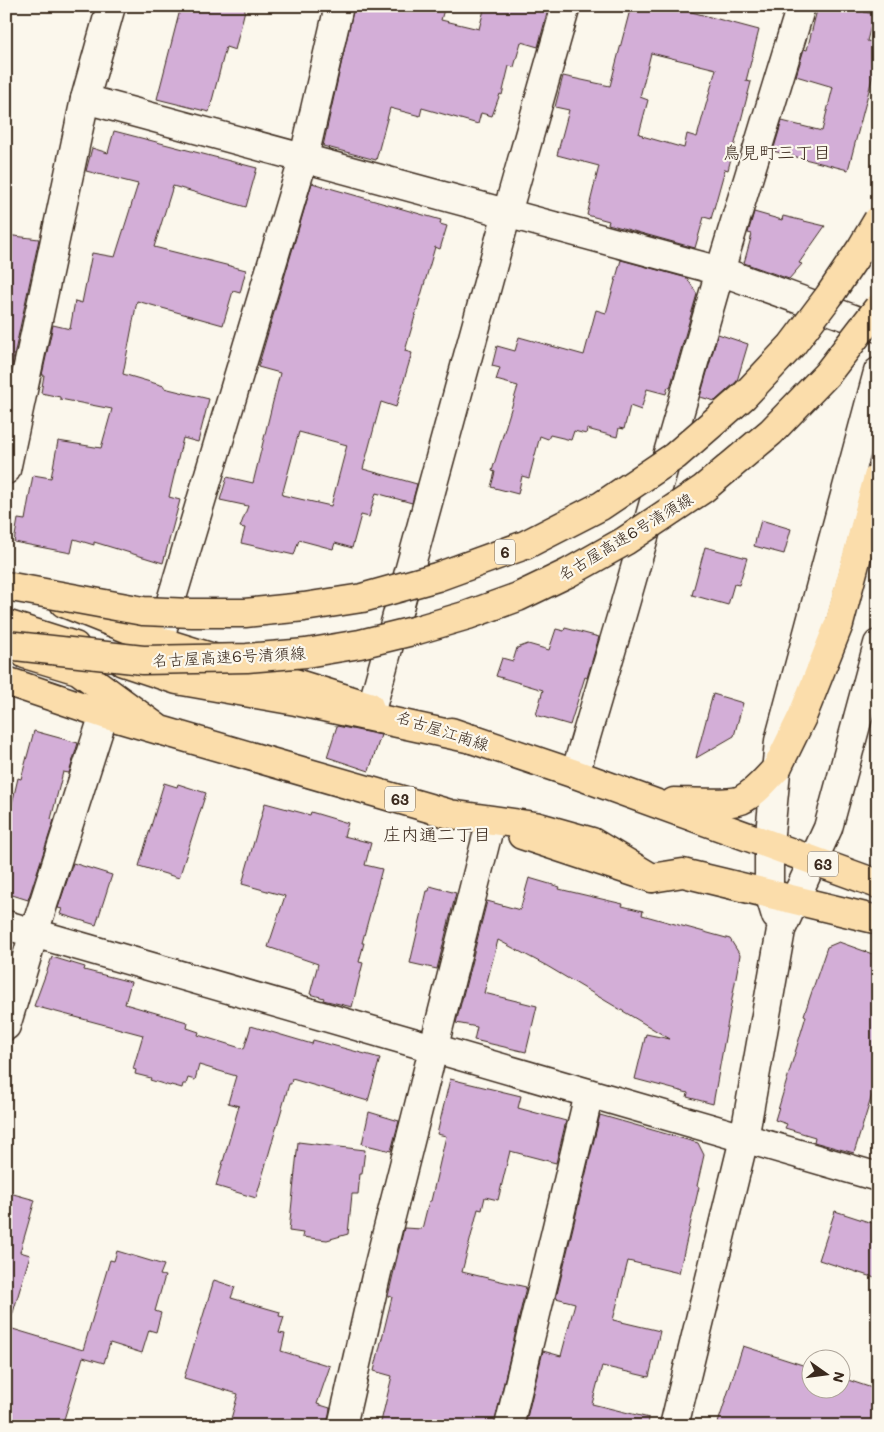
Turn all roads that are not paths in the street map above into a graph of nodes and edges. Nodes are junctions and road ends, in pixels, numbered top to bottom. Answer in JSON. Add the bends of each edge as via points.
{"nodes":[{"id":1,"x":112,"y":6,"type":"edge"},
{"id":2,"x":338,"y":6,"type":"edge"},
{"id":3,"x":566,"y":6,"type":"edge"},
{"id":4,"x":801,"y":6,"type":"edge"},
{"id":5,"x":84,"y":99,"type":"junction"},
{"id":6,"x":304,"y":157,"type":"junction"},
{"id":7,"x":507,"y":213,"type":"junction"},
{"id":8,"x":878,"y":220,"type":"edge"},
{"id":9,"x":720,"y":270,"type":"junction"},
{"id":10,"x":878,"y":308,"type":"edge"},
{"id":11,"x":878,"y":328,"type":"edge"},
{"id":12,"x":878,"y":372,"type":"edge"},
{"id":13,"x":6,"y":470,"type":"edge"},
{"id":14,"x":878,"y":477,"type":"edge"},
{"id":15,"x":6,"y":579,"type":"edge"},
{"id":16,"x":6,"y":586,"type":"edge"},
{"id":17,"x":6,"y":624,"type":"edge"},
{"id":18,"x":159,"y":641,"type":"junction"},
{"id":19,"x":878,"y":644,"type":"edge"},
{"id":20,"x":6,"y":646,"type":"edge"},
{"id":21,"x":6,"y":681,"type":"edge"},
{"id":22,"x":372,"y":707,"type":"junction"},
{"id":23,"x":104,"y":714,"type":"junction"},
{"id":24,"x":472,"y":738,"type":"junction"},
{"id":25,"x":777,"y":768,"type":"junction"},
{"id":26,"x":575,"y":774,"type":"junction"},
{"id":27,"x":650,"y":802,"type":"junction"},
{"id":28,"x":490,"y":824,"type":"junction"},
{"id":29,"x":769,"y":844,"type":"junction"},
{"id":30,"x":813,"y":860,"type":"junction"},
{"id":31,"x":652,"y":878,"type":"junction"},
{"id":32,"x":878,"y":884,"type":"edge"},
{"id":33,"x":769,"y":893,"type":"junction"},
{"id":34,"x":795,"y":900,"type":"junction"},
{"id":35,"x":878,"y":920,"type":"edge"},
{"id":36,"x":6,"y":925,"type":"edge"},
{"id":37,"x":781,"y":930,"type":"junction"},
{"id":38,"x":34,"y":933,"type":"junction"},
{"id":39,"x":6,"y":1026,"type":"edge"},
{"id":40,"x":433,"y":1048,"type":"junction"},
{"id":41,"x":589,"y":1094,"type":"junction"},
{"id":42,"x":744,"y":1139,"type":"junction"},
{"id":43,"x":878,"y":1177,"type":"edge"},
{"id":44,"x":342,"y":1426,"type":"edge"},
{"id":45,"x":509,"y":1426,"type":"edge"},
{"id":46,"x":674,"y":1426,"type":"edge"}],
"edges":[{"from":1,"to":5,"type":"street"},
{"from":2,"to":6,"type":"street"},
{"from":3,"to":7,"type":"street"},
{"from":4,"to":9,"type":"street"},
{"from":5,"to":6,"type":"street"},
{"from":5,"to":13,"type":"street"},
{"from":6,"to":7,"type":"street"},
{"from":6,"to":18,"type":"street"},
{"from":7,"to":9,"type":"street"},
{"from":7,"to":22,"type":"street"},
{"from":8,"to":16,"type":"main road","number":"6","bridge":true,"via":[[829,296],[792,345],[744,396],[675,456],[601,506],[525,545],[437,577],[362,598],[246,613],[143,611]]},
{"from":9,"to":11,"type":"street"},
{"from":9,"to":26,"type":"street"},
{"from":10,"to":20,"type":"main road","name":"名古屋高速6号清須線","bridge":true,"via":[[826,374],[771,432],[703,489],[625,541],[518,596],[417,630],[306,653],[143,660]]},
{"from":12,"to":25,"type":"street","via":[[779,741]]},
{"from":14,"to":25,"type":"main road","via":[[839,624],[802,717]]},
{"from":15,"to":18,"type":"main road","name":"名古屋江南線","number":"63"},
{"from":17,"to":24,"type":"main road","via":[[177,680]]},
{"from":18,"to":22,"type":"main road","name":"名古屋江南線","number":"63"},
{"from":19,"to":30,"type":"street","via":[[828,828]]},
{"from":20,"to":31,"type":"main road","via":[[78,670],[160,730],[450,814],[535,826],[592,842]]},
{"from":21,"to":23,"type":"main road","number":"63"},
{"from":22,"to":24,"type":"main road","name":"名古屋江南線","number":"63"},
{"from":23,"to":28,"type":"main road","number":"63"},
{"from":23,"to":38,"type":"street"},
{"from":24,"to":26,"type":"main road","name":"名古屋江南線","number":"63"},
{"from":25,"to":27,"type":"main road","via":[[757,789],[740,800]]},
{"from":25,"to":29,"type":"street"},
{"from":26,"to":27,"type":"main road","name":"名古屋江南線","number":"63"},
{"from":27,"to":29,"type":"main road","name":"名古屋江南線","number":"63"},
{"from":28,"to":31,"type":"main road","number":"63"},
{"from":28,"to":40,"type":"street"},
{"from":29,"to":30,"type":"main road","name":"名古屋江南線","number":"63"},
{"from":29,"to":33,"type":"street"},
{"from":30,"to":32,"type":"main road","name":"名古屋江南線","number":"63"},
{"from":30,"to":34,"type":"street"},
{"from":31,"to":33,"type":"main road","number":"63","via":[[683,873]]},
{"from":33,"to":34,"type":"main road","number":"63"},
{"from":33,"to":37,"type":"street"},
{"from":34,"to":35,"type":"main road","number":"63"},
{"from":34,"to":37,"type":"street"},
{"from":36,"to":38,"type":"street"},
{"from":37,"to":42,"type":"street"},
{"from":38,"to":39,"type":"street"},
{"from":38,"to":40,"type":"street"},
{"from":40,"to":41,"type":"street"},
{"from":40,"to":44,"type":"street"},
{"from":41,"to":42,"type":"street"},
{"from":41,"to":45,"type":"street"},
{"from":42,"to":43,"type":"street"},
{"from":42,"to":46,"type":"street"}]}
